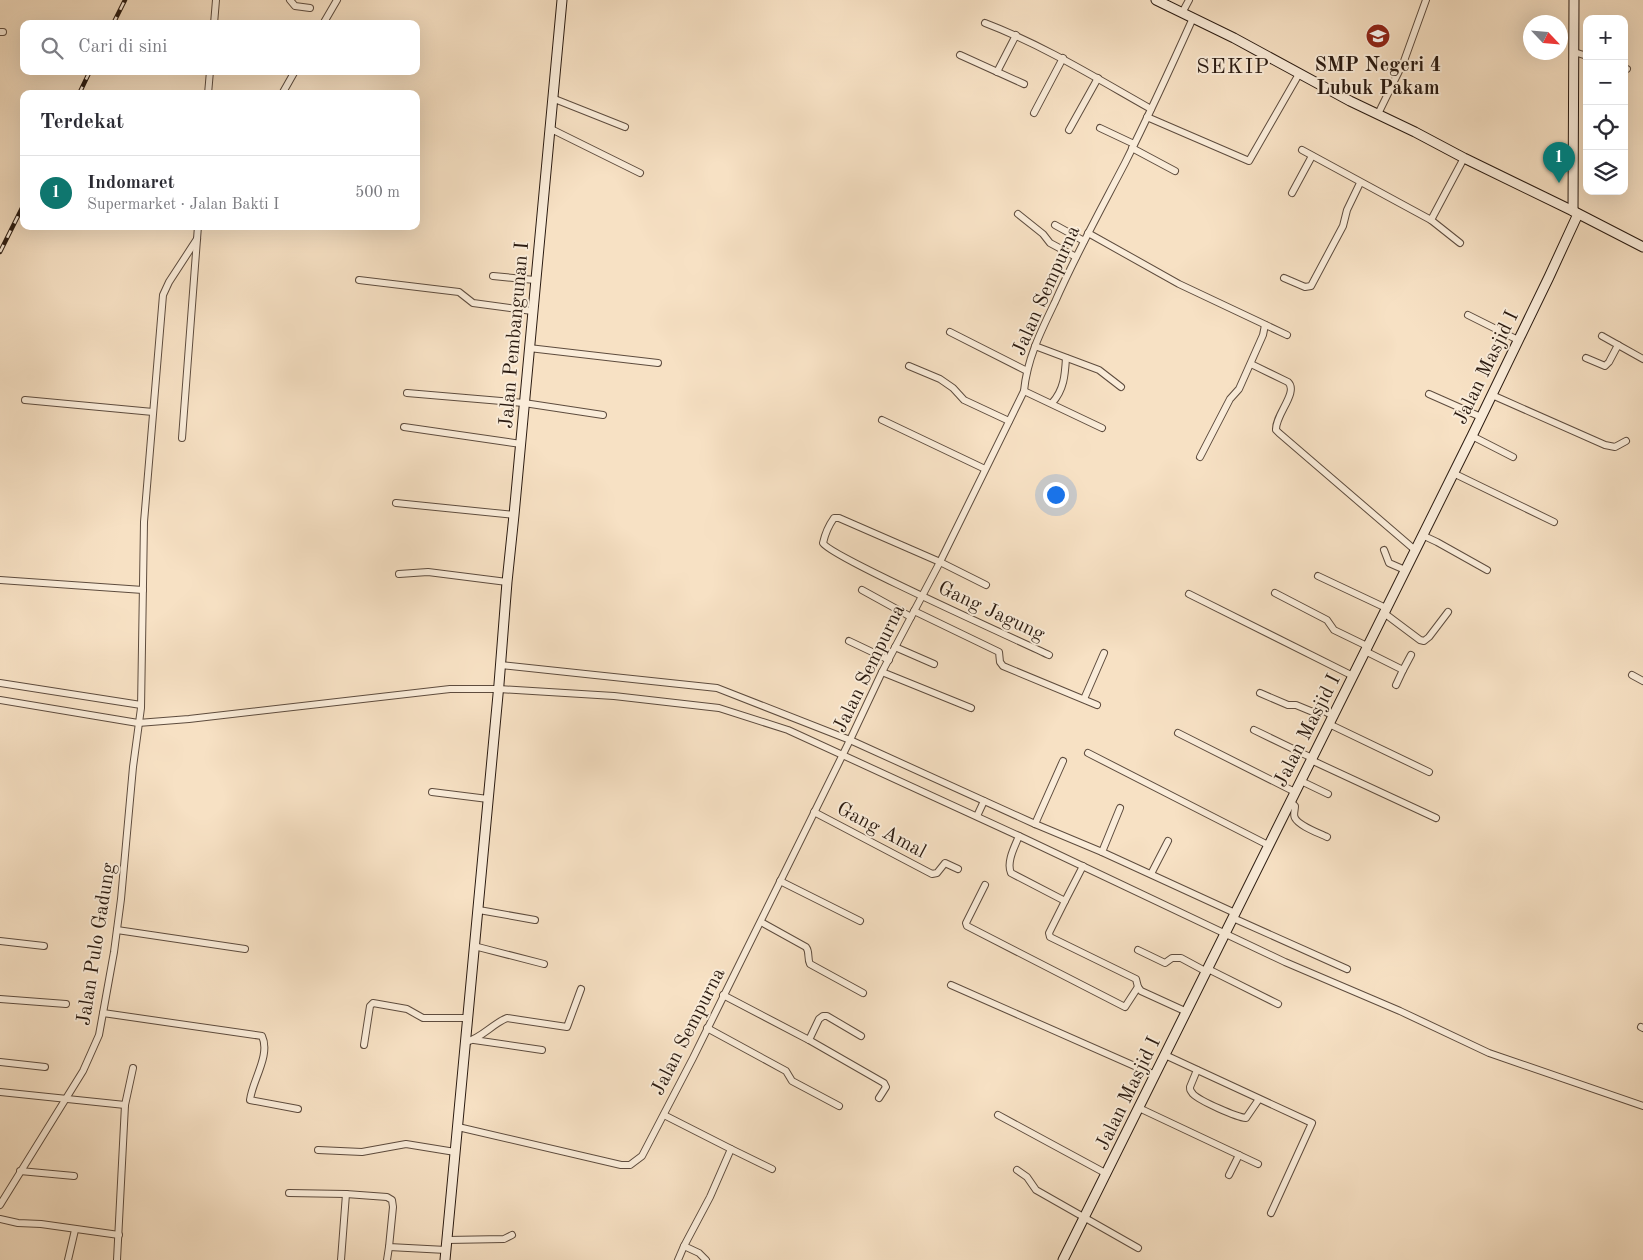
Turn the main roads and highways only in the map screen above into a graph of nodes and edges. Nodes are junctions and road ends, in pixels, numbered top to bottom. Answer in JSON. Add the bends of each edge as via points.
{"nodes":[{"id":1,"x":562,"y":0,"type":"edge"},
{"id":2,"x":1156,"y":0,"type":"edge"},
{"id":3,"x":1574,"y":0,"type":"edge"},
{"id":4,"x":1575,"y":212,"type":"junction"},
{"id":5,"x":1643,"y":247,"type":"edge"},
{"id":6,"x":445,"y":1260,"type":"edge"},
{"id":7,"x":1064,"y":1260,"type":"edge"}],
"edges":[{"from":1,"to":6,"type":"main road","name":"Jalan Pembangunan I","via":[[474,946],[468,1018],[470,1041]]},
{"from":2,"to":4,"type":"main road","via":[[1350,101]]},
{"from":3,"to":4,"type":"main road"},
{"from":4,"to":5,"type":"main road"},
{"from":4,"to":7,"type":"main road","name":"Jalan Masjid I","via":[[1492,395]]}]}
